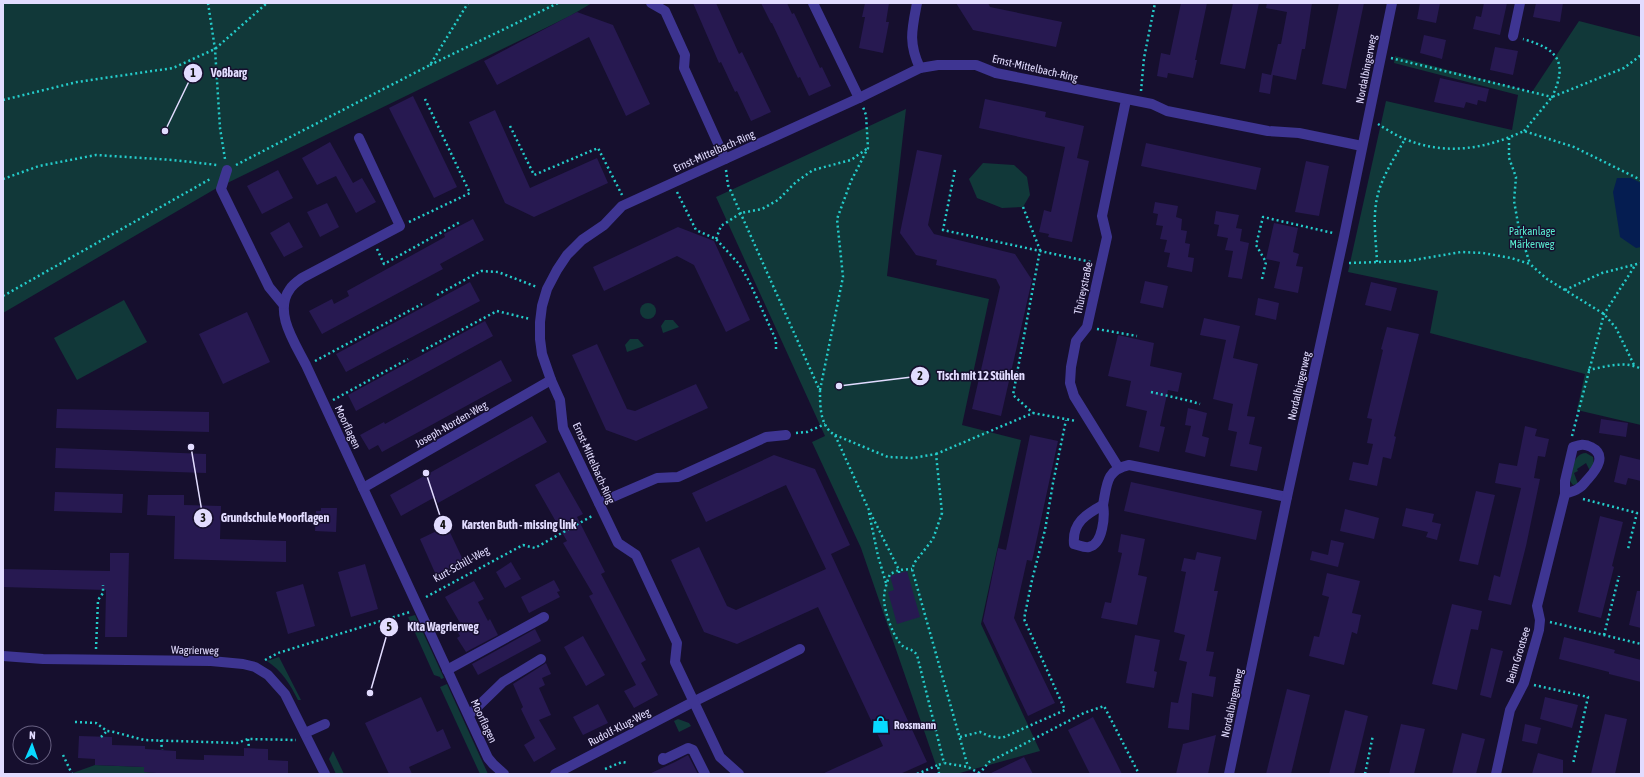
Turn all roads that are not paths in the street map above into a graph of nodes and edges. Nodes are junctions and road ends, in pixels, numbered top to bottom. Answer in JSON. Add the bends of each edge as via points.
{"nodes":[{"id":1,"x":651,"y":3,"type":"edge"},
{"id":2,"x":813,"y":3,"type":"edge"},
{"id":3,"x":917,"y":3,"type":"edge"},
{"id":4,"x":1392,"y":3,"type":"edge"},
{"id":5,"x":1520,"y":3,"type":"edge"},
{"id":6,"x":1513,"y":36,"type":"road end"},
{"id":7,"x":920,"y":68,"type":"junction"},
{"id":8,"x":859,"y":98,"type":"junction"},
{"id":9,"x":1126,"y":100,"type":"junction"},
{"id":10,"x":359,"y":138,"type":"dead end"},
{"id":11,"x":1362,"y":146,"type":"junction"},
{"id":12,"x":725,"y":159,"type":"junction"},
{"id":13,"x":227,"y":170,"type":"road end"},
{"id":14,"x":283,"y":304,"type":"junction"},
{"id":15,"x":551,"y":380,"type":"junction"},
{"id":16,"x":786,"y":435,"type":"road end"},
{"id":17,"x":1118,"y":467,"type":"junction"},
{"id":18,"x":362,"y":488,"type":"junction"},
{"id":19,"x":1565,"y":494,"type":"junction"},
{"id":20,"x":1287,"y":497,"type":"junction"},
{"id":21,"x":1103,"y":505,"type":"dead end"},
{"id":22,"x":601,"y":508,"type":"junction"},
{"id":23,"x":544,"y":617,"type":"dead end"},
{"id":24,"x":800,"y":649,"type":"dead end"},
{"id":25,"x":3,"y":656,"type":"edge"},
{"id":26,"x":541,"y":659,"type":"dead end"},
{"id":27,"x":447,"y":670,"type":"junction"},
{"id":28,"x":694,"y":702,"type":"junction"},
{"id":29,"x":469,"y":715,"type":"junction"},
{"id":30,"x":324,"y":724,"type":"dead end"},
{"id":31,"x":306,"y":735,"type":"junction"},
{"id":32,"x":670,"y":758,"type":"dead end"},
{"id":33,"x":325,"y":774,"type":"edge"},
{"id":34,"x":504,"y":774,"type":"edge"},
{"id":35,"x":555,"y":774,"type":"edge"},
{"id":36,"x":705,"y":774,"type":"edge"},
{"id":37,"x":738,"y":774,"type":"edge"},
{"id":38,"x":1229,"y":774,"type":"edge"},
{"id":39,"x":1496,"y":774,"type":"edge"}],
"edges":[{"from":1,"to":12,"type":"street","via":[[665,11],[668,17],[685,55],[684,68]]},
{"from":2,"to":8,"type":"street"},
{"from":3,"to":7,"type":"street","via":[[911,32],[914,55]]},
{"from":4,"to":11,"type":"street","name":"Nordalbingerweg"},
{"from":5,"to":6,"type":"street"},
{"from":7,"to":8,"type":"street","name":"Ernst-Mittelbach-Ring"},
{"from":7,"to":9,"type":"street","name":"Ernst-Mittelbach-Ring","via":[[938,65],[976,66],[996,73]]},
{"from":8,"to":12,"type":"street","name":"Ernst-Mittelbach-Ring"},
{"from":9,"to":11,"type":"street","name":"Ernst-Mittelbach-Ring","via":[[1152,104],[1167,111],[1268,131],[1299,133]]},
{"from":9,"to":17,"type":"street","name":"Thüreystraße","via":[[1102,216],[1107,237],[1087,326],[1076,341],[1070,383],[1074,396]]},
{"from":10,"to":14,"type":"street","via":[[400,226],[302,278],[291,287]]},
{"from":11,"to":20,"type":"street","name":"Nordalbingerweg"},
{"from":12,"to":15,"type":"street","name":"Ernst-Mittelbach-Ring","via":[[622,206],[604,225],[582,240],[567,255],[556,270],[542,306],[540,339]]},
{"from":13,"to":14,"type":"street","via":[[220,189],[269,287]]},
{"from":14,"to":18,"type":"street","name":"Moorflagen","via":[[286,322]]},
{"from":15,"to":18,"type":"street","name":"Joseph-Norden-Weg"},
{"from":15,"to":22,"type":"street","name":"Ernst-Mittelbach-Ring","via":[[560,400],[563,428]]},
{"from":16,"to":22,"type":"street","via":[[766,437],[678,477],[657,478]]},
{"from":17,"to":20,"type":"street","via":[[1129,464]]},
{"from":17,"to":21,"type":"street","via":[[1108,479]]},
{"from":18,"to":27,"type":"street","name":"Moorflagen"},
{"from":19,"to":19,"type":"street","name":"Beim Grootsee","via":[[1565,481],[1573,447],[1579,444],[1595,449],[1600,454],[1595,471],[1579,488]]},
{"from":19,"to":39,"type":"street","name":"Beim Grootsee","via":[[1537,606],[1539,630],[1524,683],[1510,710]]},
{"from":20,"to":38,"type":"street","name":"Nordalbingerweg"},
{"from":22,"to":28,"type":"street","name":"Ernst-Mittelbach-Ring","via":[[618,543],[636,555],[678,643],[675,662]]},
{"from":23,"to":27,"type":"street"},
{"from":24,"to":28,"type":"street"},
{"from":25,"to":31,"type":"street","name":"Wagrierweg","via":[[243,664],[268,675],[285,694]]},
{"from":26,"to":29,"type":"street","via":[[503,682]]},
{"from":27,"to":29,"type":"street","name":"Moorflagen"},
{"from":28,"to":35,"type":"street","name":"Rudolf-Klug-Weg"},
{"from":28,"to":37,"type":"street","name":"Ernst-Mittelbach-Ring","via":[[720,757]]},
{"from":29,"to":34,"type":"street","name":"Moorflagen","via":[[488,758]]},
{"from":30,"to":31,"type":"street"},
{"from":31,"to":33,"type":"street","name":"Wagrierweg"},
{"from":32,"to":36,"type":"street","via":[[688,748],[693,750]]}]}
